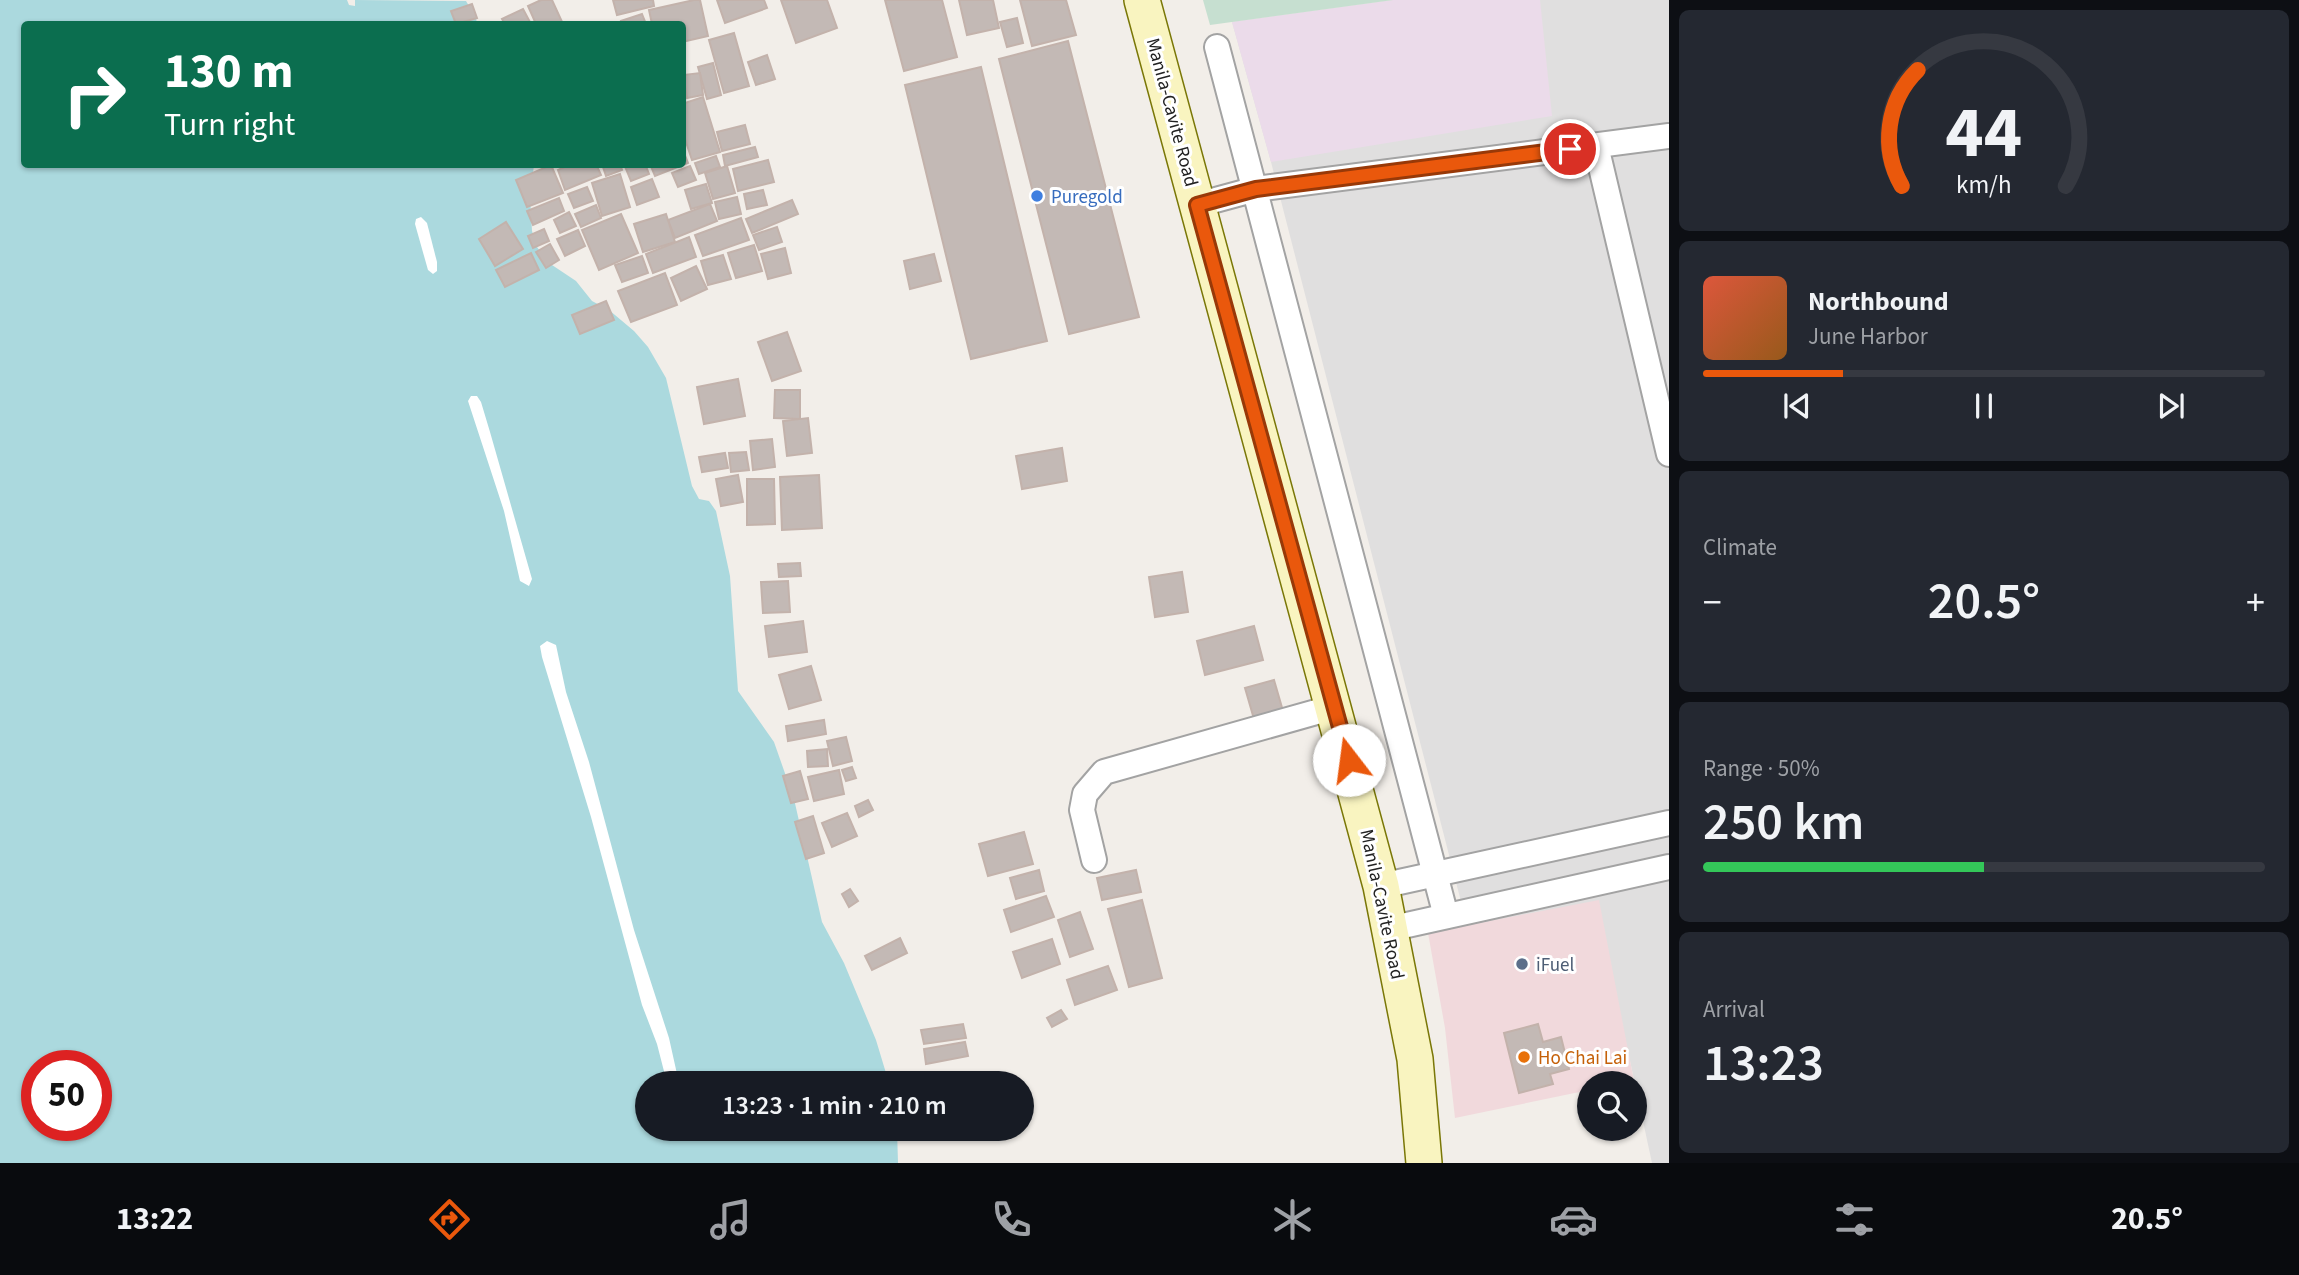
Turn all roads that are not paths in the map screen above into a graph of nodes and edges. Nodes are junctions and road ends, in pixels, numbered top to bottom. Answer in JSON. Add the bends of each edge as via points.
{"nodes":[{"id":1,"x":1142,"y":0,"type":"edge"},
{"id":2,"x":1217,"y":47,"type":"dead end"},
{"id":3,"x":1669,"y":136,"type":"edge"},
{"id":4,"x":1597,"y":145,"type":"junction"},
{"id":5,"x":1256,"y":189,"type":"junction"},
{"id":6,"x":1197,"y":205,"type":"junction"},
{"id":7,"x":1669,"y":454,"type":"edge"},
{"id":8,"x":1335,"y":707,"type":"junction"},
{"id":9,"x":1669,"y":822,"type":"edge"},
{"id":10,"x":1094,"y":860,"type":"dead end"},
{"id":11,"x":1669,"y":867,"type":"edge"},
{"id":12,"x":1436,"y":874,"type":"junction"},
{"id":13,"x":1381,"y":886,"type":"junction"},
{"id":14,"x":1446,"y":916,"type":"junction"},
{"id":15,"x":1389,"y":929,"type":"junction"},
{"id":16,"x":1424,"y":1163,"type":"edge"}],
"edges":[{"from":1,"to":6,"type":"main road","name":"Manila-Cavite Road"},
{"from":2,"to":5,"type":"street"},
{"from":3,"to":4,"type":"street"},
{"from":4,"to":5,"type":"street"},
{"from":4,"to":7,"type":"street"},
{"from":5,"to":6,"type":"street"},
{"from":5,"to":12,"type":"street"},
{"from":6,"to":8,"type":"main road","name":"Manila-Cavite Road"},
{"from":8,"to":10,"type":"street","via":[[1104,772],[1085,794],[1082,810]]},
{"from":8,"to":13,"type":"main road","name":"Manila-Cavite Road"},
{"from":9,"to":12,"type":"street"},
{"from":11,"to":14,"type":"street"},
{"from":12,"to":13,"type":"street"},
{"from":12,"to":14,"type":"street"},
{"from":13,"to":15,"type":"main road","name":"Manila-Cavite Road"},
{"from":14,"to":15,"type":"street"},
{"from":15,"to":16,"type":"main road","name":"Manila-Cavite Road","via":[[1415,1059]]}]}
